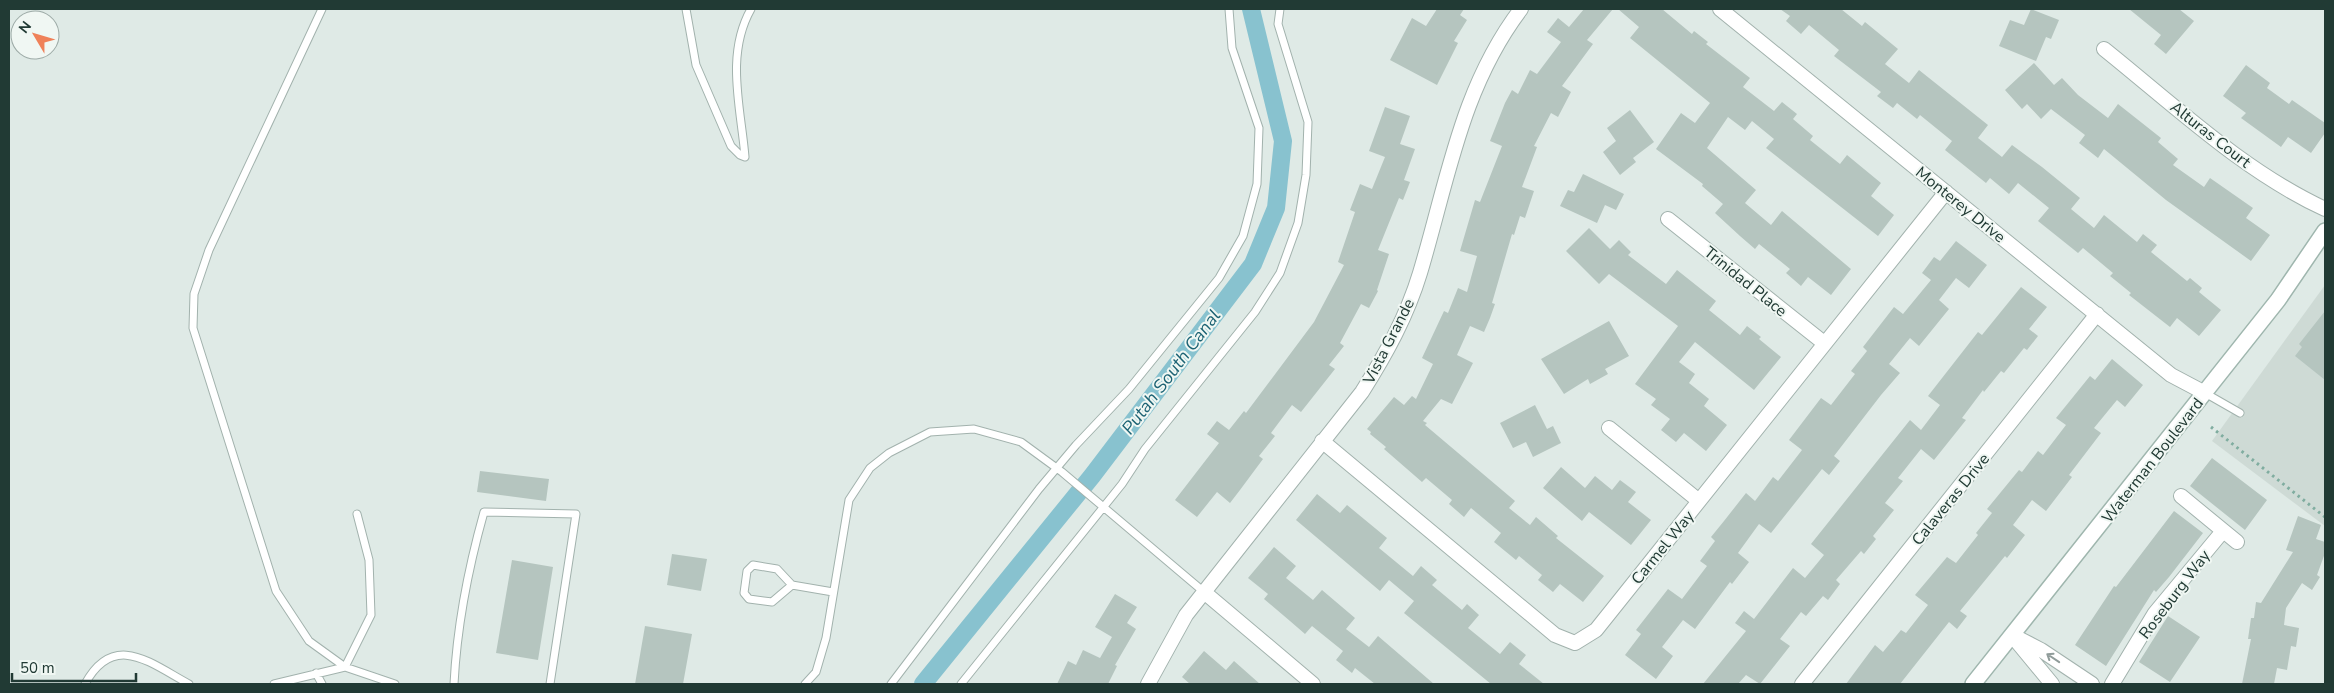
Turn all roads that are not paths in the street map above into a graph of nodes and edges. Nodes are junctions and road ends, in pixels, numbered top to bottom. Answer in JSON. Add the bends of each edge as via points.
{"nodes":[{"id":1,"x":322,"y":9,"type":"edge"},
{"id":2,"x":686,"y":9,"type":"edge"},
{"id":3,"x":751,"y":9,"type":"edge"},
{"id":4,"x":1229,"y":9,"type":"edge"},
{"id":5,"x":1280,"y":9,"type":"edge"},
{"id":6,"x":1521,"y":9,"type":"edge"},
{"id":7,"x":1720,"y":9,"type":"edge"},
{"id":8,"x":2104,"y":49,"type":"dead end"},
{"id":9,"x":1946,"y":192,"type":"junction"},
{"id":10,"x":2325,"y":209,"type":"edge"},
{"id":11,"x":1668,"y":218,"type":"dead end"},
{"id":12,"x":2325,"y":231,"type":"edge"},
{"id":13,"x":2097,"y":314,"type":"junction"},
{"id":14,"x":1824,"y":343,"type":"junction"},
{"id":15,"x":2205,"y":393,"type":"junction"},
{"id":16,"x":2240,"y":413,"type":"dead end"},
{"id":17,"x":1609,"y":428,"type":"dead end"},
{"id":18,"x":1322,"y":441,"type":"junction"},
{"id":19,"x":1060,"y":470,"type":"junction"},
{"id":20,"x":2181,"y":496,"type":"dead end"},
{"id":21,"x":1699,"y":501,"type":"junction"},
{"id":22,"x":1104,"y":507,"type":"junction"},
{"id":23,"x":357,"y":514,"type":"dead end"},
{"id":24,"x":2223,"y":531,"type":"junction"},
{"id":25,"x":2237,"y":542,"type":"dead end"},
{"id":26,"x":792,"y":585,"type":"junction"},
{"id":27,"x":834,"y":592,"type":"junction"},
{"id":28,"x":1204,"y":592,"type":"junction"},
{"id":29,"x":2012,"y":636,"type":"junction"},
{"id":30,"x":345,"y":667,"type":"junction"},
{"id":31,"x":316,"y":673,"type":"junction"},
{"id":32,"x":85,"y":684,"type":"edge"},
{"id":33,"x":189,"y":684,"type":"edge"},
{"id":34,"x":274,"y":684,"type":"edge"},
{"id":35,"x":322,"y":684,"type":"edge"},
{"id":36,"x":395,"y":684,"type":"edge"},
{"id":37,"x":454,"y":684,"type":"edge"},
{"id":38,"x":550,"y":684,"type":"edge"},
{"id":39,"x":804,"y":684,"type":"edge"},
{"id":40,"x":890,"y":684,"type":"edge"},
{"id":41,"x":961,"y":684,"type":"edge"},
{"id":42,"x":1148,"y":684,"type":"edge"},
{"id":43,"x":1313,"y":684,"type":"edge"},
{"id":44,"x":1802,"y":684,"type":"edge"},
{"id":45,"x":1973,"y":684,"type":"edge"},
{"id":46,"x":2052,"y":684,"type":"edge"},
{"id":47,"x":2092,"y":684,"type":"edge"},
{"id":48,"x":2112,"y":684,"type":"edge"}],
"edges":[{"from":1,"to":30,"type":"lane","via":[[209,250],[194,294],[193,328],[276,591],[309,641]]},
{"from":2,"to":3,"type":"lane","via":[[696,65],[731,146],[740,156],[746,157],[736,80],[738,48],[744,22]]},
{"from":4,"to":19,"type":"lane","via":[[1232,48],[1259,128],[1257,184],[1242,236],[1219,278],[1129,389],[1076,445]]},
{"from":5,"to":22,"type":"lane","via":[[1278,24],[1308,122],[1306,175],[1298,223],[1280,273],[1255,312],[1145,449]]},
{"from":6,"to":18,"type":"street","name":"Vista Grande","via":[[1493,50],[1471,96],[1406,313],[1383,360]]},
{"from":7,"to":9,"type":"street","name":"Monterey Drive"},
{"from":8,"to":10,"type":"street","name":"Alturas Court","via":[[2236,155]]},
{"from":9,"to":13,"type":"street","name":"Monterey Drive"},
{"from":9,"to":14,"type":"street","name":"Carmel Way"},
{"from":11,"to":14,"type":"street","name":"Trinidad Place"},
{"from":12,"to":15,"type":"main road","name":"Waterman Boulevard","via":[[2278,300]]},
{"from":13,"to":15,"type":"street","name":"Monterey Drive","via":[[2171,375]]},
{"from":13,"to":44,"type":"street","name":"Calaveras Drive"},
{"from":14,"to":21,"type":"street","name":"Carmel Way"},
{"from":15,"to":16,"type":"lane"},
{"from":15,"to":29,"type":"main road","name":"Waterman Boulevard"},
{"from":17,"to":21,"type":"street"},
{"from":18,"to":21,"type":"street","name":"Carmel Way","via":[[1555,634],[1575,643],[1596,630]]},
{"from":18,"to":28,"type":"street","name":"Vista Grande"},
{"from":19,"to":22,"type":"lane"},
{"from":19,"to":27,"type":"lane","via":[[1022,442],[974,430],[930,432],[889,453],[870,468],[849,500]]},
{"from":19,"to":40,"type":"lane","via":[[1039,490]]},
{"from":20,"to":24,"type":"street"},
{"from":22,"to":28,"type":"lane"},
{"from":22,"to":41,"type":"lane"},
{"from":23,"to":30,"type":"lane","via":[[369,560],[370,615]]},
{"from":24,"to":25,"type":"street"},
{"from":24,"to":48,"type":"street","name":"Roseburg Way","via":[[2156,614]]},
{"from":26,"to":26,"type":"lane","via":[[772,602],[750,599],[744,593],[747,571],[753,565],[777,569]]},
{"from":26,"to":27,"type":"lane"},
{"from":27,"to":39,"type":"lane","via":[[816,672]]},
{"from":28,"to":42,"type":"street","name":"Vista Grande","via":[[1173,635]]},
{"from":28,"to":43,"type":"street"},
{"from":29,"to":45,"type":"main road","name":"Waterman Boulevard"},
{"from":29,"to":46,"type":"street"},
{"from":47,"to":29,"type":"street","one_way":true,"via":[[2041,650]]},
{"from":30,"to":31,"type":"lane"},
{"from":30,"to":36,"type":"lane"},
{"from":31,"to":34,"type":"lane"},
{"from":31,"to":35,"type":"lane"},
{"from":32,"to":33,"type":"lane","via":[[93,670],[106,658],[121,655],[139,657]]},
{"from":37,"to":38,"type":"lane","via":[[461,613],[484,512],[505,511],[516,514],[576,514]]}]}
